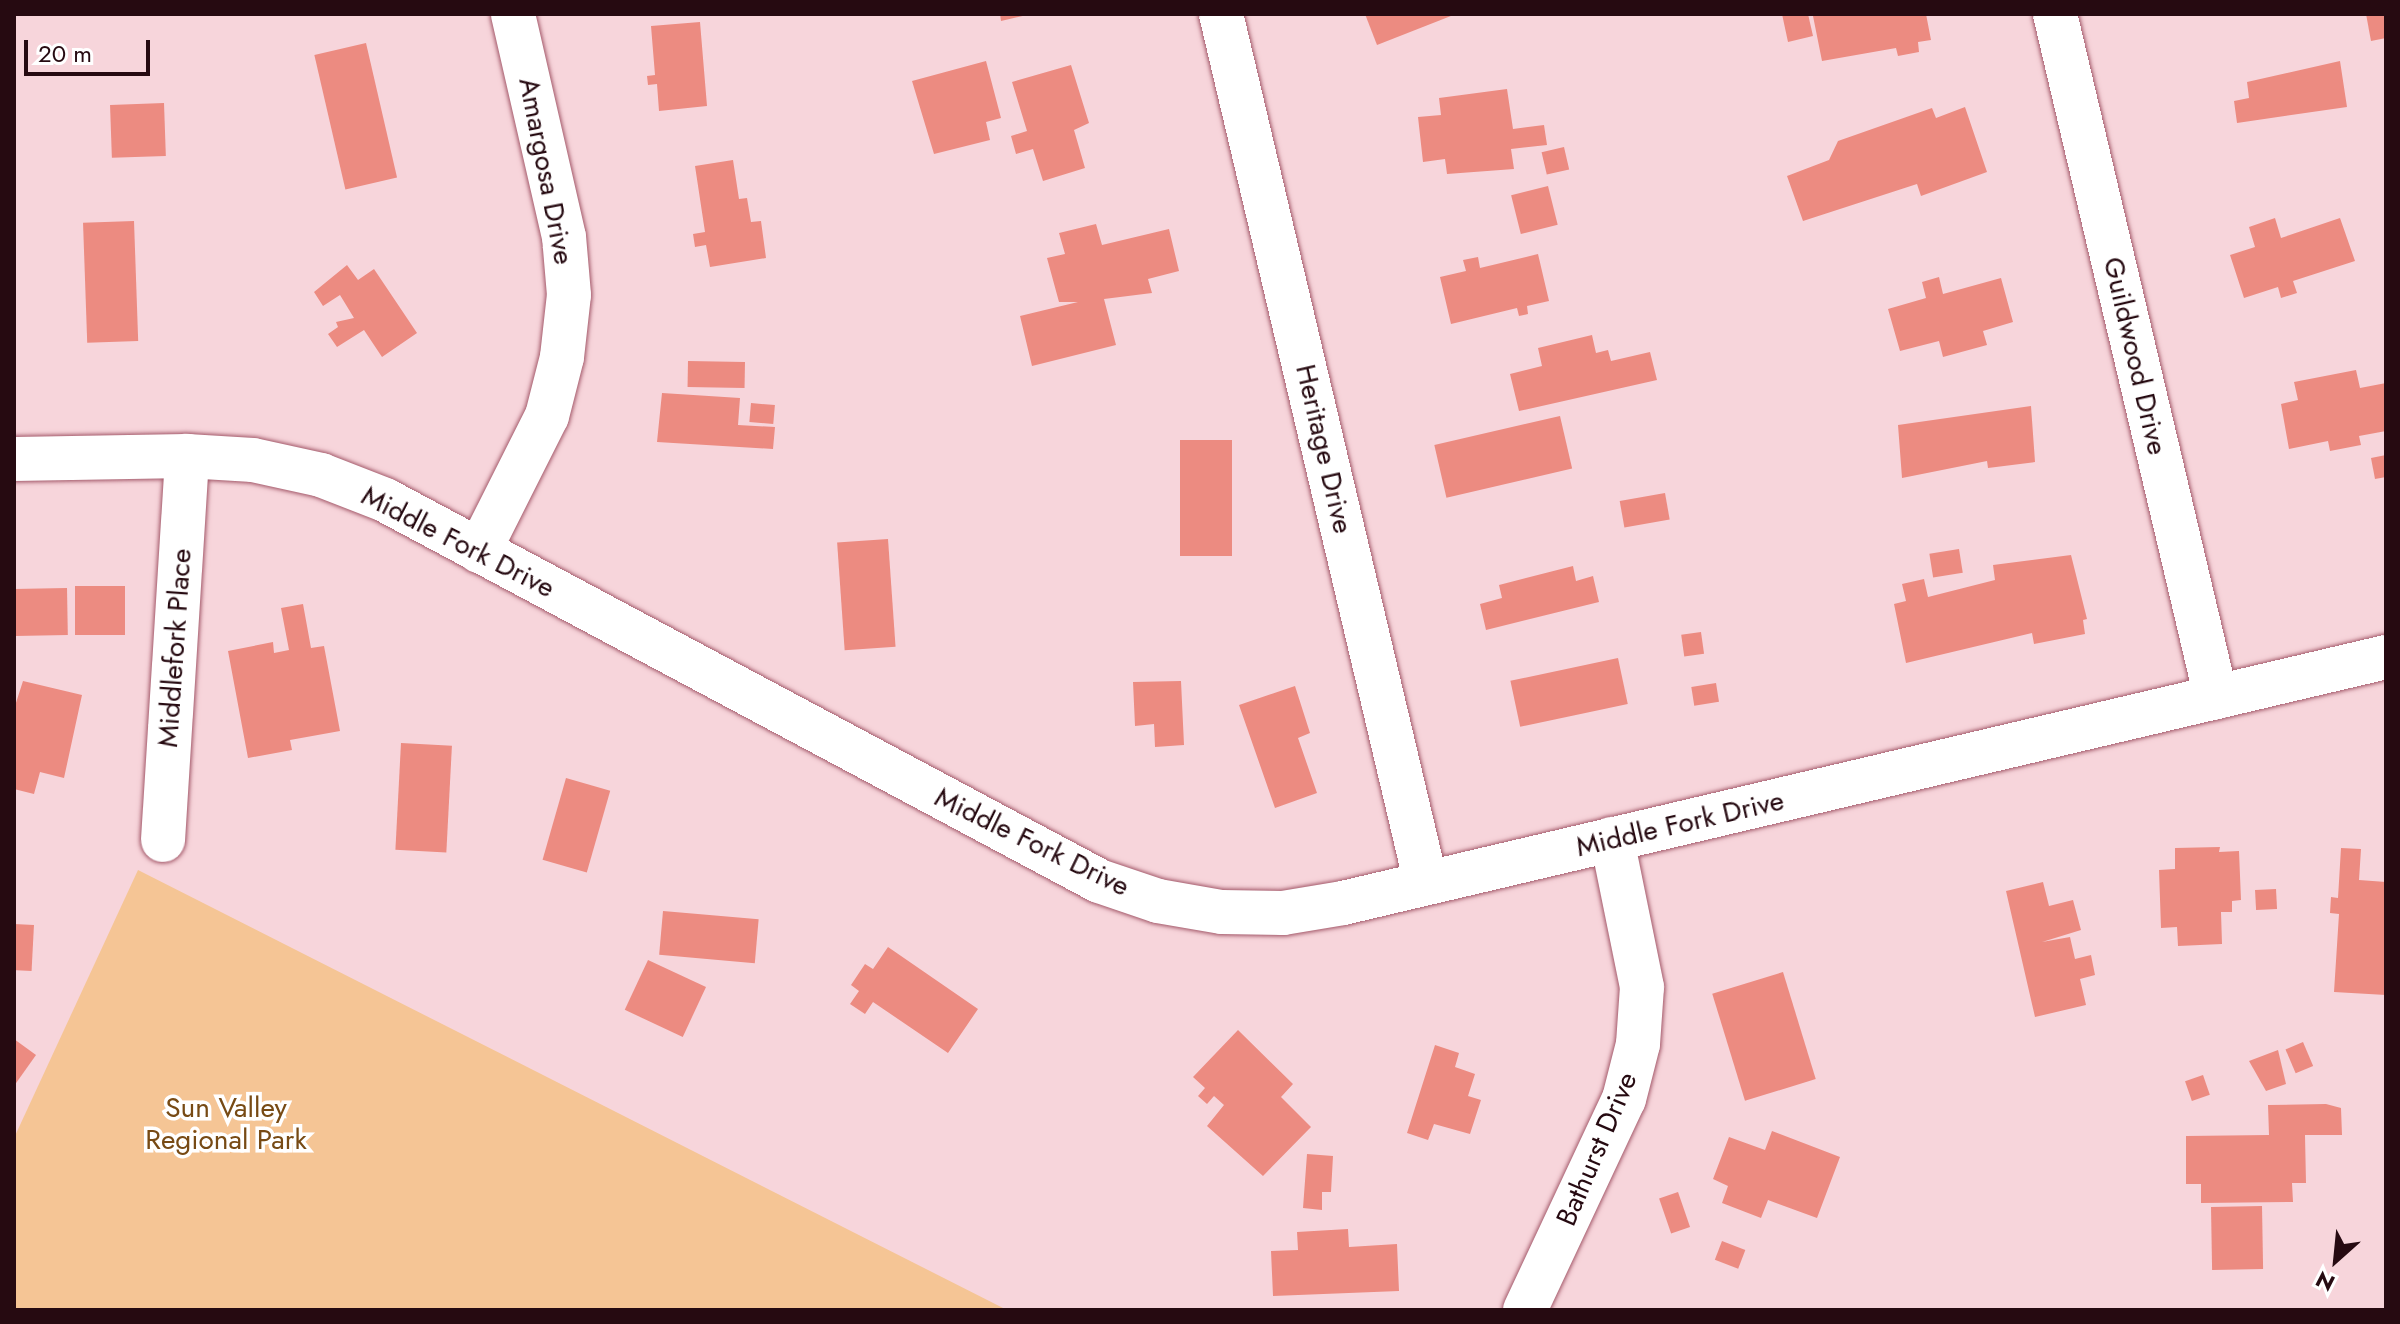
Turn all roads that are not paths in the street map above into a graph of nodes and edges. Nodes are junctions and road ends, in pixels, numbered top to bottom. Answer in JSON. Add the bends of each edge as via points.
{"nodes":[{"id":1,"x":513,"y":14,"type":"edge"},
{"id":2,"x":1221,"y":14,"type":"edge"},
{"id":3,"x":2055,"y":14,"type":"edge"},
{"id":4,"x":187,"y":456,"type":"junction"},
{"id":5,"x":14,"y":459,"type":"edge"},
{"id":6,"x":479,"y":551,"type":"junction"},
{"id":7,"x":2386,"y":657,"type":"edge"},
{"id":8,"x":2216,"y":697,"type":"junction"},
{"id":9,"x":1612,"y":839,"type":"junction"},
{"id":10,"x":163,"y":840,"type":"dead end"},
{"id":11,"x":1426,"y":883,"type":"junction"},
{"id":12,"x":1525,"y":1310,"type":"edge"}],
"edges":[{"from":1,"to":6,"type":"street","name":"Amargosa Drive","via":[[564,237],[569,295],[562,357],[547,416]]},
{"from":2,"to":11,"type":"street","name":"Heritage Drive"},
{"from":3,"to":8,"type":"street","name":"Guildwood Drive"},
{"from":4,"to":5,"type":"street","name":"Middle Fork Drive"},
{"from":4,"to":6,"type":"street","name":"Middle Fork Drive","via":[[253,460],[321,475],[385,500]]},
{"from":4,"to":10,"type":"street","name":"Middlefork Place"},
{"from":6,"to":11,"type":"street","name":"Middle Fork Drive","via":[[1099,881],[1171,904],[1283,913]]},
{"from":7,"to":8,"type":"street","name":"Middle Fork Drive"},
{"from":8,"to":9,"type":"street","name":"Middle Fork Drive"},
{"from":9,"to":11,"type":"street","name":"Middle Fork Drive"},
{"from":9,"to":12,"type":"street","name":"Bathurst Drive","via":[[1642,987],[1638,1044],[1624,1099]]}]}
